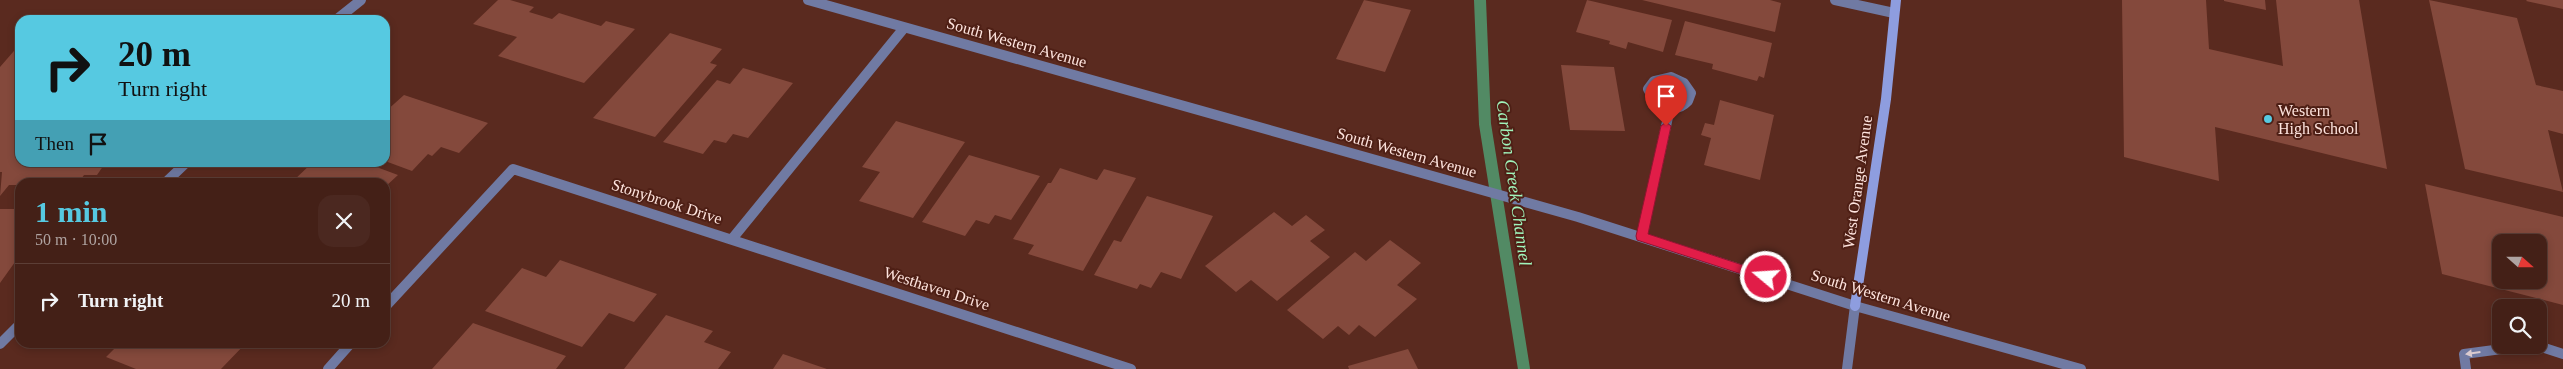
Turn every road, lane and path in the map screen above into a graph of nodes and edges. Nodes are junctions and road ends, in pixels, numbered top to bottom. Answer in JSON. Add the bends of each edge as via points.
{"nodes":[{"id":1,"x":361,"y":0,"type":"edge"},
{"id":2,"x":808,"y":0,"type":"edge"},
{"id":3,"x":1835,"y":0,"type":"edge"},
{"id":4,"x":1896,"y":0,"type":"edge"},
{"id":5,"x":1894,"y":13,"type":"junction"},
{"id":6,"x":342,"y":15,"type":"edge"},
{"id":7,"x":904,"y":28,"type":"junction"},
{"id":8,"x":1670,"y":108,"type":"dead end"},
{"id":9,"x":182,"y":167,"type":"edge"},
{"id":10,"x":170,"y":178,"type":"edge"},
{"id":11,"x":1642,"y":236,"type":"junction"},
{"id":12,"x":732,"y":238,"type":"junction"},
{"id":13,"x":390,"y":302,"type":"edge"},
{"id":14,"x":1855,"y":306,"type":"junction"},
{"id":15,"x":15,"y":329,"type":"edge"},
{"id":16,"x":0,"y":344,"type":"edge"},
{"id":17,"x":347,"y":348,"type":"edge"},
{"id":18,"x":2547,"y":349,"type":"edge"},
{"id":19,"x":2492,"y":350,"type":"edge"},
{"id":20,"x":2563,"y":354,"type":"edge"},
{"id":21,"x":328,"y":369,"type":"edge"},
{"id":22,"x":1131,"y":369,"type":"edge"},
{"id":23,"x":1847,"y":369,"type":"edge"},
{"id":24,"x":2080,"y":369,"type":"edge"},
{"id":25,"x":2466,"y":369,"type":"edge"}],
"edges":[{"from":1,"to":6,"type":"street"},
{"from":2,"to":7,"type":"street","name":"South Western Avenue"},
{"from":3,"to":5,"type":"street"},
{"from":4,"to":5,"type":"main road","name":"West Orange Avenue"},
{"from":5,"to":14,"type":"main road","name":"West Orange Avenue","via":[[1886,99]]},
{"from":7,"to":11,"type":"street","name":"South Western Avenue"},
{"from":7,"to":12,"type":"street","name":"Stonybrook Drive"},
{"from":8,"to":11,"type":"street"},
{"from":9,"to":10,"type":"street"},
{"from":11,"to":14,"type":"street","name":"South Western Avenue"},
{"from":12,"to":13,"type":"street","name":"Stonybrook Drive","via":[[513,169]]},
{"from":12,"to":22,"type":"street","name":"Westhaven Drive"},
{"from":14,"to":23,"type":"street","name":"West Orange Avenue"},
{"from":14,"to":24,"type":"street","name":"South Western Avenue"},
{"from":15,"to":16,"type":"street"},
{"from":17,"to":21,"type":"street"},
{"from":18,"to":20,"type":"street"},
{"from":19,"to":25,"type":"street","one_way":true,"via":[[2464,354]]}]}
